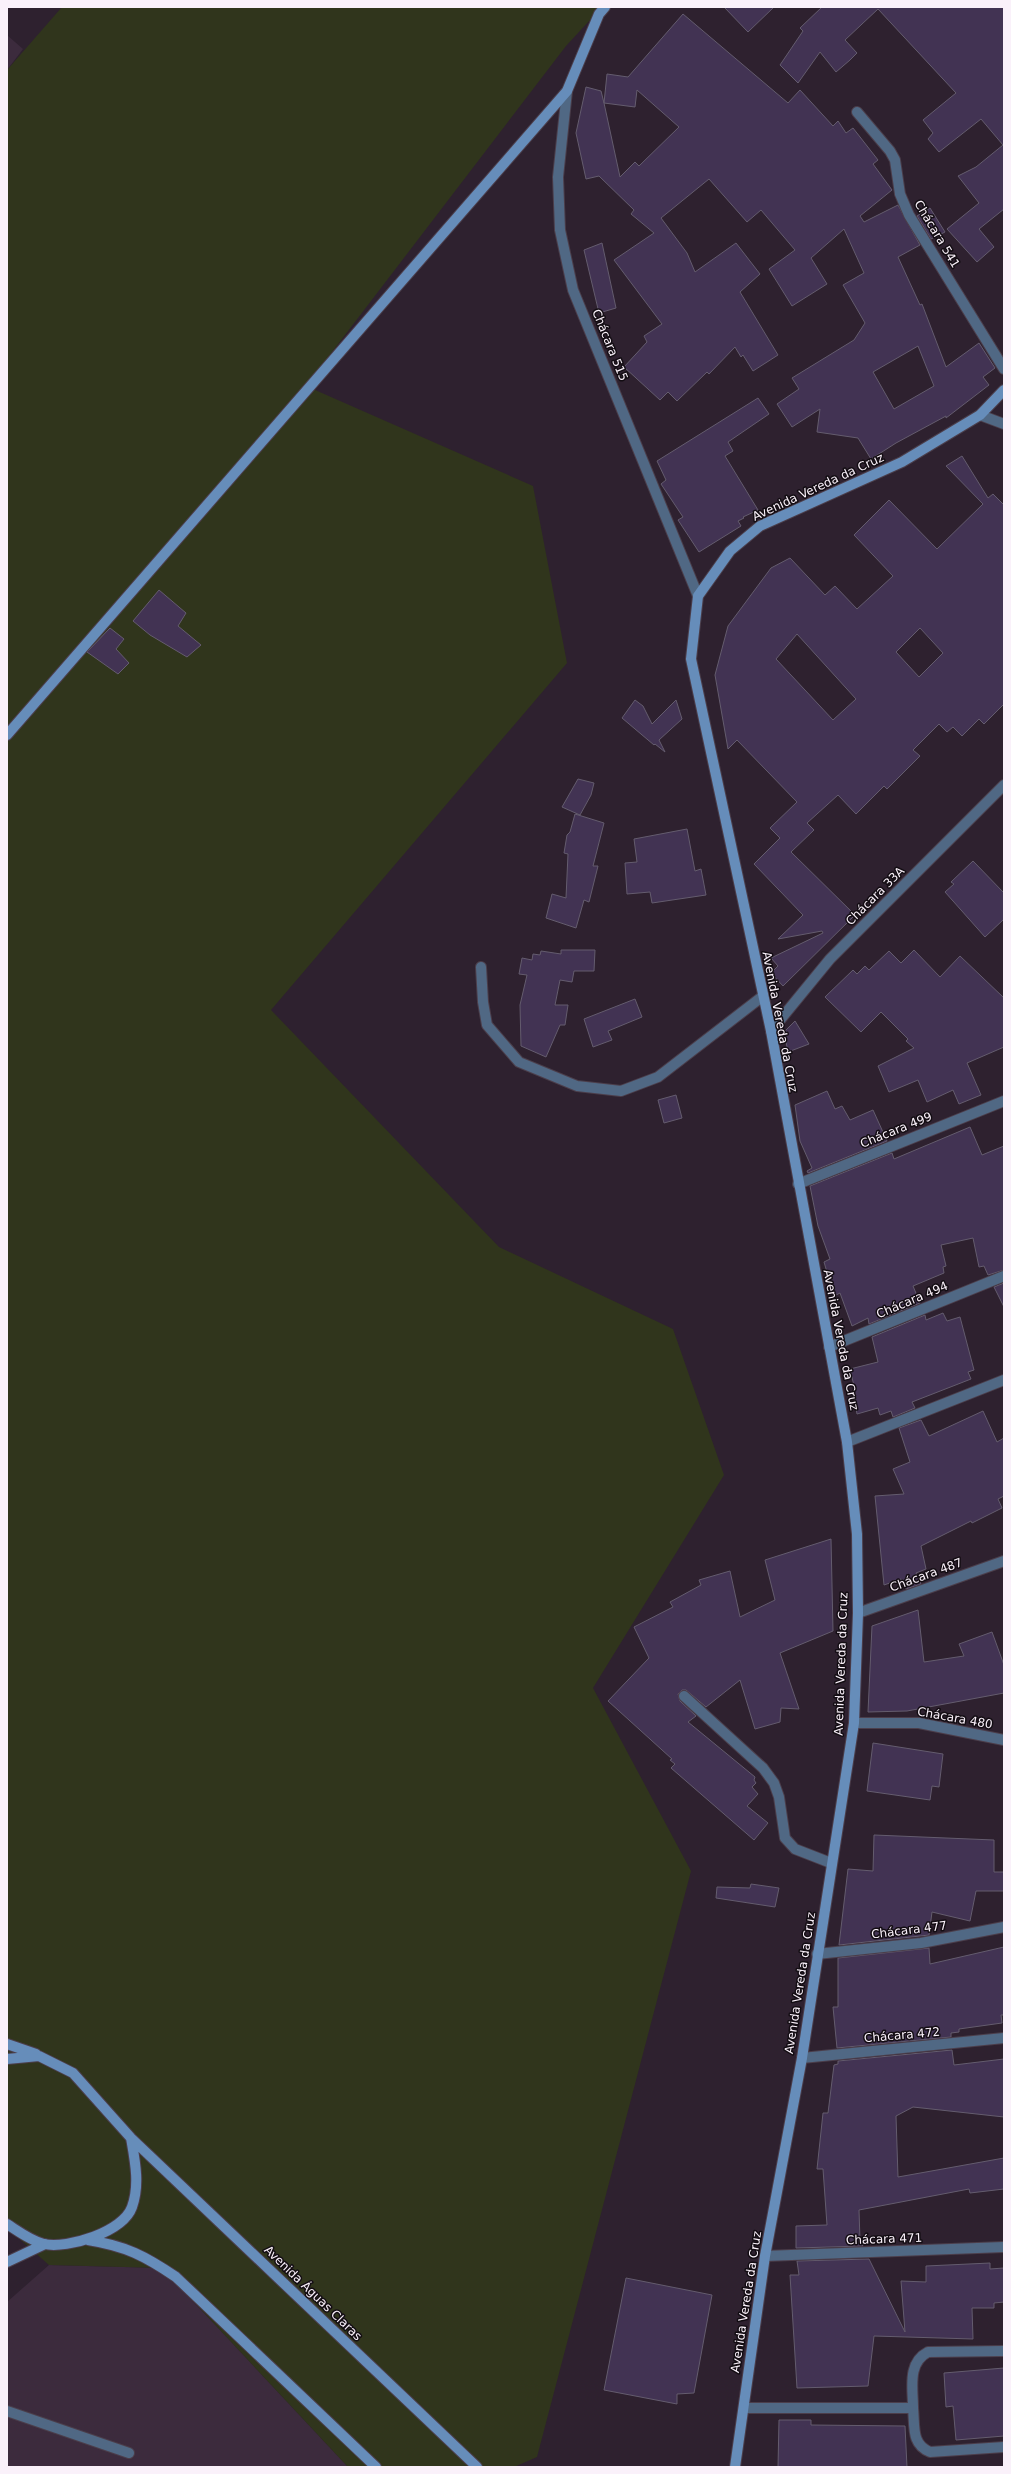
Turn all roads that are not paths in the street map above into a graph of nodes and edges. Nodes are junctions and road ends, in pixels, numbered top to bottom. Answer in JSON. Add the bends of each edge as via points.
{"nodes":[{"id":1,"x":605,"y":7,"type":"edge"},
{"id":2,"x":567,"y":91,"type":"junction"},
{"id":3,"x":856,"y":112,"type":"dead end"},
{"id":4,"x":1004,"y":368,"type":"edge"},
{"id":5,"x":1004,"y":390,"type":"edge"},
{"id":6,"x":980,"y":415,"type":"junction"},
{"id":7,"x":1004,"y":424,"type":"edge"},
{"id":8,"x":698,"y":596,"type":"junction"},
{"id":9,"x":7,"y":735,"type":"edge"},
{"id":10,"x":1004,"y":785,"type":"edge"},
{"id":11,"x":481,"y":967,"type":"dead end"},
{"id":12,"x":763,"y":996,"type":"junction"},
{"id":13,"x":771,"y":1031,"type":"junction"},
{"id":14,"x":1004,"y":1100,"type":"edge"},
{"id":15,"x":798,"y":1184,"type":"junction"},
{"id":16,"x":1004,"y":1276,"type":"edge"},
{"id":17,"x":829,"y":1347,"type":"junction"},
{"id":18,"x":1004,"y":1380,"type":"edge"},
{"id":19,"x":847,"y":1442,"type":"junction"},
{"id":20,"x":1004,"y":1561,"type":"edge"},
{"id":21,"x":858,"y":1613,"type":"junction"},
{"id":22,"x":684,"y":1696,"type":"dead end"},
{"id":23,"x":854,"y":1723,"type":"junction"},
{"id":24,"x":1004,"y":1740,"type":"edge"},
{"id":25,"x":831,"y":1863,"type":"junction"},
{"id":26,"x":1004,"y":1927,"type":"edge"},
{"id":27,"x":817,"y":1954,"type":"junction"},
{"id":28,"x":1004,"y":2038,"type":"edge"},
{"id":29,"x":7,"y":2044,"type":"edge"},
{"id":30,"x":39,"y":2056,"type":"junction"},
{"id":31,"x":802,"y":2058,"type":"junction"},
{"id":32,"x":7,"y":2059,"type":"edge"},
{"id":33,"x":131,"y":2138,"type":"junction"},
{"id":34,"x":7,"y":2224,"type":"edge"},
{"id":35,"x":88,"y":2240,"type":"junction"},
{"id":36,"x":45,"y":2244,"type":"junction"},
{"id":37,"x":1004,"y":2247,"type":"edge"},
{"id":38,"x":765,"y":2256,"type":"junction"},
{"id":39,"x":7,"y":2262,"type":"edge"},
{"id":40,"x":1004,"y":2351,"type":"edge"},
{"id":41,"x":744,"y":2408,"type":"junction"},
{"id":42,"x":913,"y":2408,"type":"junction"},
{"id":43,"x":7,"y":2411,"type":"edge"},
{"id":44,"x":1004,"y":2447,"type":"edge"},
{"id":45,"x":129,"y":2453,"type":"dead end"},
{"id":46,"x":376,"y":2467,"type":"edge"},
{"id":47,"x":477,"y":2467,"type":"edge"},
{"id":48,"x":735,"y":2467,"type":"edge"}],
"edges":[{"from":1,"to":2,"type":"street","via":[[599,14]]},
{"from":2,"to":8,"type":"street","name":"Chácara 515","via":[[558,185],[560,230],[573,290]]},
{"from":2,"to":9,"type":"street"},
{"from":3,"to":4,"type":"street","name":"Chácara 541","via":[[890,151],[898,173],[900,194],[910,215]]},
{"from":5,"to":6,"type":"street","name":"Avenida Vereda da Cruz"},
{"from":6,"to":7,"type":"street"},
{"from":6,"to":8,"type":"street","name":"Avenida Vereda da Cruz","via":[[902,462],[760,526],[730,551]]},
{"from":8,"to":12,"type":"street","name":"Avenida Vereda da Cruz","via":[[691,659]]},
{"from":10,"to":13,"type":"street","name":"Chácara 33A","via":[[830,959]]},
{"from":11,"to":12,"type":"street","via":[[483,1002],[488,1024],[520,1062],[577,1086],[621,1091],[658,1078]]},
{"from":12,"to":13,"type":"street","name":"Avenida Vereda da Cruz"},
{"from":13,"to":15,"type":"street","name":"Avenida Vereda da Cruz"},
{"from":14,"to":15,"type":"street","name":"Chácara 499"},
{"from":15,"to":17,"type":"street","name":"Avenida Vereda da Cruz"},
{"from":16,"to":17,"type":"street","name":"Chácara 494"},
{"from":17,"to":19,"type":"street","name":"Avenida Vereda da Cruz"},
{"from":18,"to":19,"type":"street"},
{"from":19,"to":21,"type":"street","name":"Avenida Vereda da Cruz","via":[[857,1534]]},
{"from":20,"to":21,"type":"street","name":"Chácara 487"},
{"from":21,"to":23,"type":"street","name":"Avenida Vereda da Cruz"},
{"from":22,"to":25,"type":"street","via":[[763,1768],[779,1797],[785,1838],[795,1848]]},
{"from":23,"to":24,"type":"street","name":"Chácara 480","via":[[919,1723]]},
{"from":23,"to":25,"type":"street","name":"Avenida Vereda da Cruz"},
{"from":25,"to":27,"type":"street","name":"Avenida Vereda da Cruz"},
{"from":26,"to":27,"type":"street","name":"Chácara 477","via":[[921,1943]]},
{"from":27,"to":31,"type":"street","name":"Avenida Vereda da Cruz"},
{"from":28,"to":31,"type":"street","name":"Chácara 472"},
{"from":29,"to":30,"type":"street","name":"Avenida Águas Claras"},
{"from":30,"to":32,"type":"street"},
{"from":30,"to":33,"type":"street","name":"Avenida Águas Claras","via":[[73,2073]]},
{"from":31,"to":38,"type":"street","name":"Avenida Vereda da Cruz"},
{"from":33,"to":35,"type":"street","via":[[136,2188],[132,2208],[119,2224]]},
{"from":33,"to":47,"type":"street","name":"Avenida Águas Claras"},
{"from":34,"to":36,"type":"street","via":[[28,2238]]},
{"from":35,"to":36,"type":"street"},
{"from":35,"to":46,"type":"street","via":[[116,2245],[144,2256],[176,2277]]},
{"from":36,"to":39,"type":"street"},
{"from":37,"to":38,"type":"street","name":"Chácara 471"},
{"from":38,"to":41,"type":"street","name":"Avenida Vereda da Cruz"},
{"from":40,"to":42,"type":"street","via":[[928,2352],[918,2357],[913,2365]]},
{"from":41,"to":42,"type":"street"},
{"from":41,"to":48,"type":"street","name":"Avenida Vereda da Cruz"},
{"from":42,"to":44,"type":"street","via":[[916,2440],[920,2448],[930,2452]]},
{"from":43,"to":45,"type":"street"}]}
